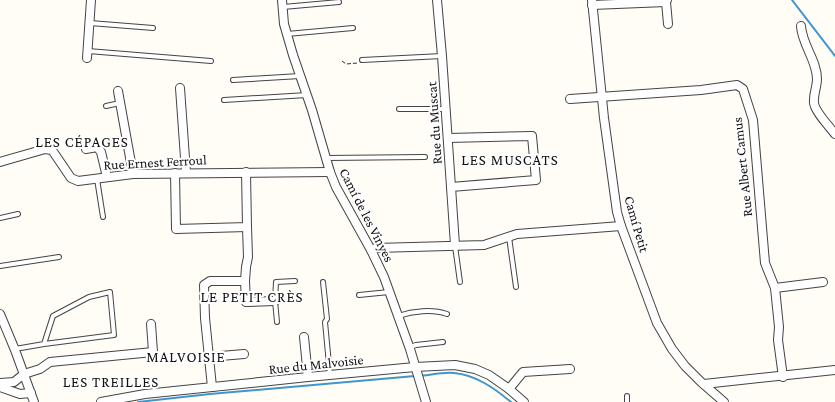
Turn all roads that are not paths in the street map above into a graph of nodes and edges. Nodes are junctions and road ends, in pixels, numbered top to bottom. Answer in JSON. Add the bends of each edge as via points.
{"nodes":[{"id":1,"x":91,"y":0,"type":"edge"},
{"id":2,"x":437,"y":0,"type":"edge"},
{"id":3,"x":666,"y":1,"type":"edge"},
{"id":4,"x":339,"y":2,"type":"dead end"},
{"id":5,"x":592,"y":3,"type":"edge"},
{"id":6,"x":282,"y":4,"type":"edge"},
{"id":7,"x":90,"y":23,"type":"junction"},
{"id":8,"x":668,"y":24,"type":"dead end"},
{"id":9,"x":801,"y":26,"type":"dead end"},
{"id":10,"x":153,"y":28,"type":"dead end"},
{"id":11,"x":353,"y":28,"type":"dead end"},
{"id":12,"x":287,"y":34,"type":"junction"},
{"id":13,"x":87,"y":55,"type":"joint"},
{"id":14,"x":442,"y":56,"type":"junction"},
{"id":15,"x":362,"y":60,"type":"road end"},
{"id":16,"x":211,"y":61,"type":"dead end"},
{"id":17,"x":300,"y":76,"type":"junction"},
{"id":18,"x":233,"y":80,"type":"dead end"},
{"id":19,"x":180,"y":88,"type":"dead end"},
{"id":20,"x":118,"y":91,"type":"dead end"},
{"id":21,"x":307,"y":95,"type":"junction"},
{"id":22,"x":603,"y":97,"type":"junction"},
{"id":23,"x":570,"y":99,"type":"dead end"},
{"id":24,"x":224,"y":100,"type":"dead end"},
{"id":25,"x":120,"y":103,"type":"junction"},
{"id":26,"x":106,"y":106,"type":"dead end"},
{"id":27,"x":446,"y":108,"type":"junction"},
{"id":28,"x":399,"y":109,"type":"dead end"},
{"id":29,"x":835,"y":134,"type":"edge"},
{"id":30,"x":448,"y":138,"type":"junction"},
{"id":31,"x":86,"y":149,"type":"dead end"},
{"id":32,"x":425,"y":157,"type":"dead end"},
{"id":33,"x":326,"y":158,"type":"junction"},
{"id":34,"x":0,"y":162,"type":"edge"},
{"id":35,"x":186,"y":172,"type":"junction"},
{"id":36,"x":246,"y":172,"type":"junction"},
{"id":37,"x":330,"y":172,"type":"junction"},
{"id":38,"x":175,"y":173,"type":"junction"},
{"id":39,"x":133,"y":174,"type":"junction"},
{"id":40,"x":106,"y":177,"type":"junction"},
{"id":41,"x":96,"y":178,"type":"junction"},
{"id":42,"x":451,"y":187,"type":"junction"},
{"id":43,"x":18,"y":214,"type":"dead end"},
{"id":44,"x":103,"y":217,"type":"dead end"},
{"id":45,"x":0,"y":218,"type":"edge"},
{"id":46,"x":621,"y":226,"type":"junction"},
{"id":47,"x":247,"y":227,"type":"junction"},
{"id":48,"x":508,"y":237,"type":"junction"},
{"id":49,"x":454,"y":245,"type":"junction"},
{"id":50,"x":371,"y":250,"type":"junction"},
{"id":51,"x":58,"y":257,"type":"dead end"},
{"id":52,"x":0,"y":265,"type":"edge"},
{"id":53,"x":295,"y":280,"type":"dead end"},
{"id":54,"x":245,"y":281,"type":"junction"},
{"id":55,"x":323,"y":282,"type":"dead end"},
{"id":56,"x":460,"y":282,"type":"dead end"},
{"id":57,"x":823,"y":282,"type":"dead end"},
{"id":58,"x":516,"y":287,"type":"dead end"},
{"id":59,"x":775,"y":288,"type":"junction"},
{"id":60,"x":390,"y":292,"type":"junction"},
{"id":61,"x":359,"y":295,"type":"dead end"},
{"id":62,"x":275,"y":301,"type":"junction"},
{"id":63,"x":0,"y":314,"type":"edge"},
{"id":64,"x":447,"y":314,"type":"dead end"},
{"id":65,"x":398,"y":316,"type":"junction"},
{"id":66,"x":277,"y":322,"type":"dead end"},
{"id":67,"x":151,"y":324,"type":"dead end"},
{"id":68,"x":304,"y":337,"type":"dead end"},
{"id":69,"x":443,"y":342,"type":"dead end"},
{"id":70,"x":44,"y":344,"type":"junction"},
{"id":71,"x":409,"y":347,"type":"junction"},
{"id":72,"x":15,"y":350,"type":"junction"},
{"id":73,"x":244,"y":354,"type":"dead end"},
{"id":74,"x":209,"y":357,"type":"junction"},
{"id":75,"x":570,"y":369,"type":"dead end"},
{"id":76,"x":835,"y":370,"type":"edge"},
{"id":77,"x":417,"y":373,"type":"junction"},
{"id":78,"x":24,"y":374,"type":"junction"},
{"id":79,"x":330,"y":375,"type":"junction"},
{"id":80,"x":783,"y":376,"type":"junction"},
{"id":81,"x":308,"y":377,"type":"junction"},
{"id":82,"x":0,"y":383,"type":"edge"},
{"id":83,"x":704,"y":384,"type":"junction"},
{"id":84,"x":0,"y":387,"type":"edge"},
{"id":85,"x":212,"y":387,"type":"junction"},
{"id":86,"x":509,"y":389,"type":"junction"},
{"id":87,"x":31,"y":393,"type":"junction"},
{"id":88,"x":627,"y":396,"type":"dead end"},
{"id":89,"x":34,"y":402,"type":"edge"},
{"id":90,"x":101,"y":402,"type":"edge"},
{"id":91,"x":426,"y":402,"type":"edge"},
{"id":92,"x":524,"y":402,"type":"edge"},
{"id":93,"x":628,"y":402,"type":"edge"},
{"id":94,"x":724,"y":402,"type":"edge"}],
"edges":[{"from":1,"to":7,"type":"street"},
{"from":2,"to":14,"type":"street","name":"Rue du Muscat"},
{"from":3,"to":5,"type":"street"},
{"from":3,"to":8,"type":"street"},
{"from":4,"to":6,"type":"lane"},
{"from":5,"to":22,"type":"street","name":"Camí Petit"},
{"from":6,"to":12,"type":"street","name":"Camí de les Vinyes"},
{"from":7,"to":10,"type":"lane"},
{"from":7,"to":13,"type":"street"},
{"from":9,"to":29,"type":"street","via":[[817,79],[814,104]]},
{"from":11,"to":12,"type":"lane"},
{"from":12,"to":17,"type":"street","name":"Camí de les Vinyes"},
{"from":13,"to":16,"type":"lane"},
{"from":14,"to":15,"type":"lane"},
{"from":14,"to":27,"type":"street","name":"Rue du Muscat"},
{"from":17,"to":18,"type":"lane"},
{"from":17,"to":21,"type":"street","name":"Camí de les Vinyes"},
{"from":19,"to":35,"type":"street"},
{"from":20,"to":25,"type":"street"},
{"from":21,"to":24,"type":"lane"},
{"from":21,"to":33,"type":"street","name":"Camí de les Vinyes"},
{"from":22,"to":23,"type":"street","name":"Rue Albert Camus"},
{"from":22,"to":46,"type":"street","name":"Camí Petit","via":[[617,212]]},
{"from":22,"to":59,"type":"street","name":"Rue Albert Camus","via":[[738,85],[743,89],[753,120],[765,262]]},
{"from":25,"to":26,"type":"lane"},
{"from":25,"to":39,"type":"street"},
{"from":27,"to":28,"type":"lane"},
{"from":27,"to":30,"type":"street","name":"Rue du Muscat"},
{"from":30,"to":42,"type":"street","name":"Rue du Muscat"},
{"from":30,"to":42,"type":"street","via":[[532,136],[536,180]]},
{"from":31,"to":40,"type":"street","via":[[97,147]]},
{"from":32,"to":33,"type":"lane"},
{"from":33,"to":37,"type":"street","name":"Camí de les Vinyes"},
{"from":34,"to":41,"type":"street","name":"Rue Ernest Ferroul","via":[[45,149],[52,150],[71,178],[78,182]]},
{"from":35,"to":36,"type":"street","name":"Rue Ernest Ferroul"},
{"from":35,"to":38,"type":"street","name":"Rue Ernest Ferroul"},
{"from":36,"to":37,"type":"street","name":"Rue Ernest Ferroul"},
{"from":36,"to":47,"type":"street"},
{"from":37,"to":50,"type":"street","name":"Camí de les Vinyes"},
{"from":38,"to":39,"type":"street","name":"Rue Ernest Ferroul"},
{"from":38,"to":47,"type":"street","via":[[176,229]]},
{"from":39,"to":40,"type":"street","name":"Rue Ernest Ferroul"},
{"from":40,"to":41,"type":"street","name":"Rue Ernest Ferroul"},
{"from":41,"to":44,"type":"lane"},
{"from":42,"to":49,"type":"street","name":"Rue du Muscat"},
{"from":43,"to":45,"type":"lane"},
{"from":46,"to":48,"type":"street","via":[[534,232]]},
{"from":46,"to":83,"type":"street","name":"Camí Petit","via":[[657,323],[685,366]]},
{"from":47,"to":54,"type":"street","via":[[248,257]]},
{"from":48,"to":49,"type":"street","via":[[484,245]]},
{"from":48,"to":58,"type":"lane"},
{"from":49,"to":50,"type":"street"},
{"from":49,"to":56,"type":"lane"},
{"from":50,"to":60,"type":"street","name":"Camí de les Vinyes"},
{"from":51,"to":52,"type":"lane"},
{"from":53,"to":62,"type":"lane","via":[[276,282]]},
{"from":54,"to":62,"type":"street","via":[[246,302]]},
{"from":54,"to":74,"type":"street","via":[[210,281],[204,285]]},
{"from":55,"to":79,"type":"lane"},
{"from":57,"to":59,"type":"street"},
{"from":59,"to":80,"type":"street","name":"Rue Albert Camus"},
{"from":60,"to":61,"type":"lane"},
{"from":60,"to":65,"type":"street","name":"Camí de les Vinyes"},
{"from":62,"to":66,"type":"lane"},
{"from":63,"to":72,"type":"street"},
{"from":64,"to":65,"type":"lane","via":[[438,311]]},
{"from":65,"to":71,"type":"street","name":"Camí de les Vinyes"},
{"from":67,"to":78,"type":"street","via":[[153,352],[50,362],[40,369]]},
{"from":68,"to":81,"type":"street"},
{"from":69,"to":71,"type":"lane"},
{"from":70,"to":70,"type":"lane","via":[[114,336],[110,292],[88,297],[53,316]]},
{"from":70,"to":72,"type":"lane"},
{"from":71,"to":77,"type":"street","name":"Camí de les Vinyes"},
{"from":72,"to":78,"type":"street"},
{"from":73,"to":74,"type":"street"},
{"from":74,"to":85,"type":"street"},
{"from":75,"to":86,"type":"street","via":[[523,372]]},
{"from":76,"to":80,"type":"street"},
{"from":77,"to":79,"type":"street","name":"Rue du Malvoisie"},
{"from":77,"to":86,"type":"street","name":"Rue du Malvoisie","via":[[455,365],[489,375]]},
{"from":77,"to":91,"type":"street","name":"Camí de les Vinyes"},
{"from":78,"to":82,"type":"street","via":[[14,382]]},
{"from":78,"to":87,"type":"street"},
{"from":79,"to":81,"type":"street","name":"Rue du Malvoisie"},
{"from":80,"to":83,"type":"street"},
{"from":81,"to":85,"type":"street","name":"Rue du Malvoisie"},
{"from":83,"to":94,"type":"street","name":"Camí Petit"},
{"from":84,"to":87,"type":"street","via":[[20,394]]},
{"from":85,"to":90,"type":"street","name":"Rue du Malvoisie","via":[[145,394]]},
{"from":86,"to":92,"type":"street","name":"Rue du Malvoisie"},
{"from":87,"to":89,"type":"street"},
{"from":88,"to":93,"type":"lane"}]}
